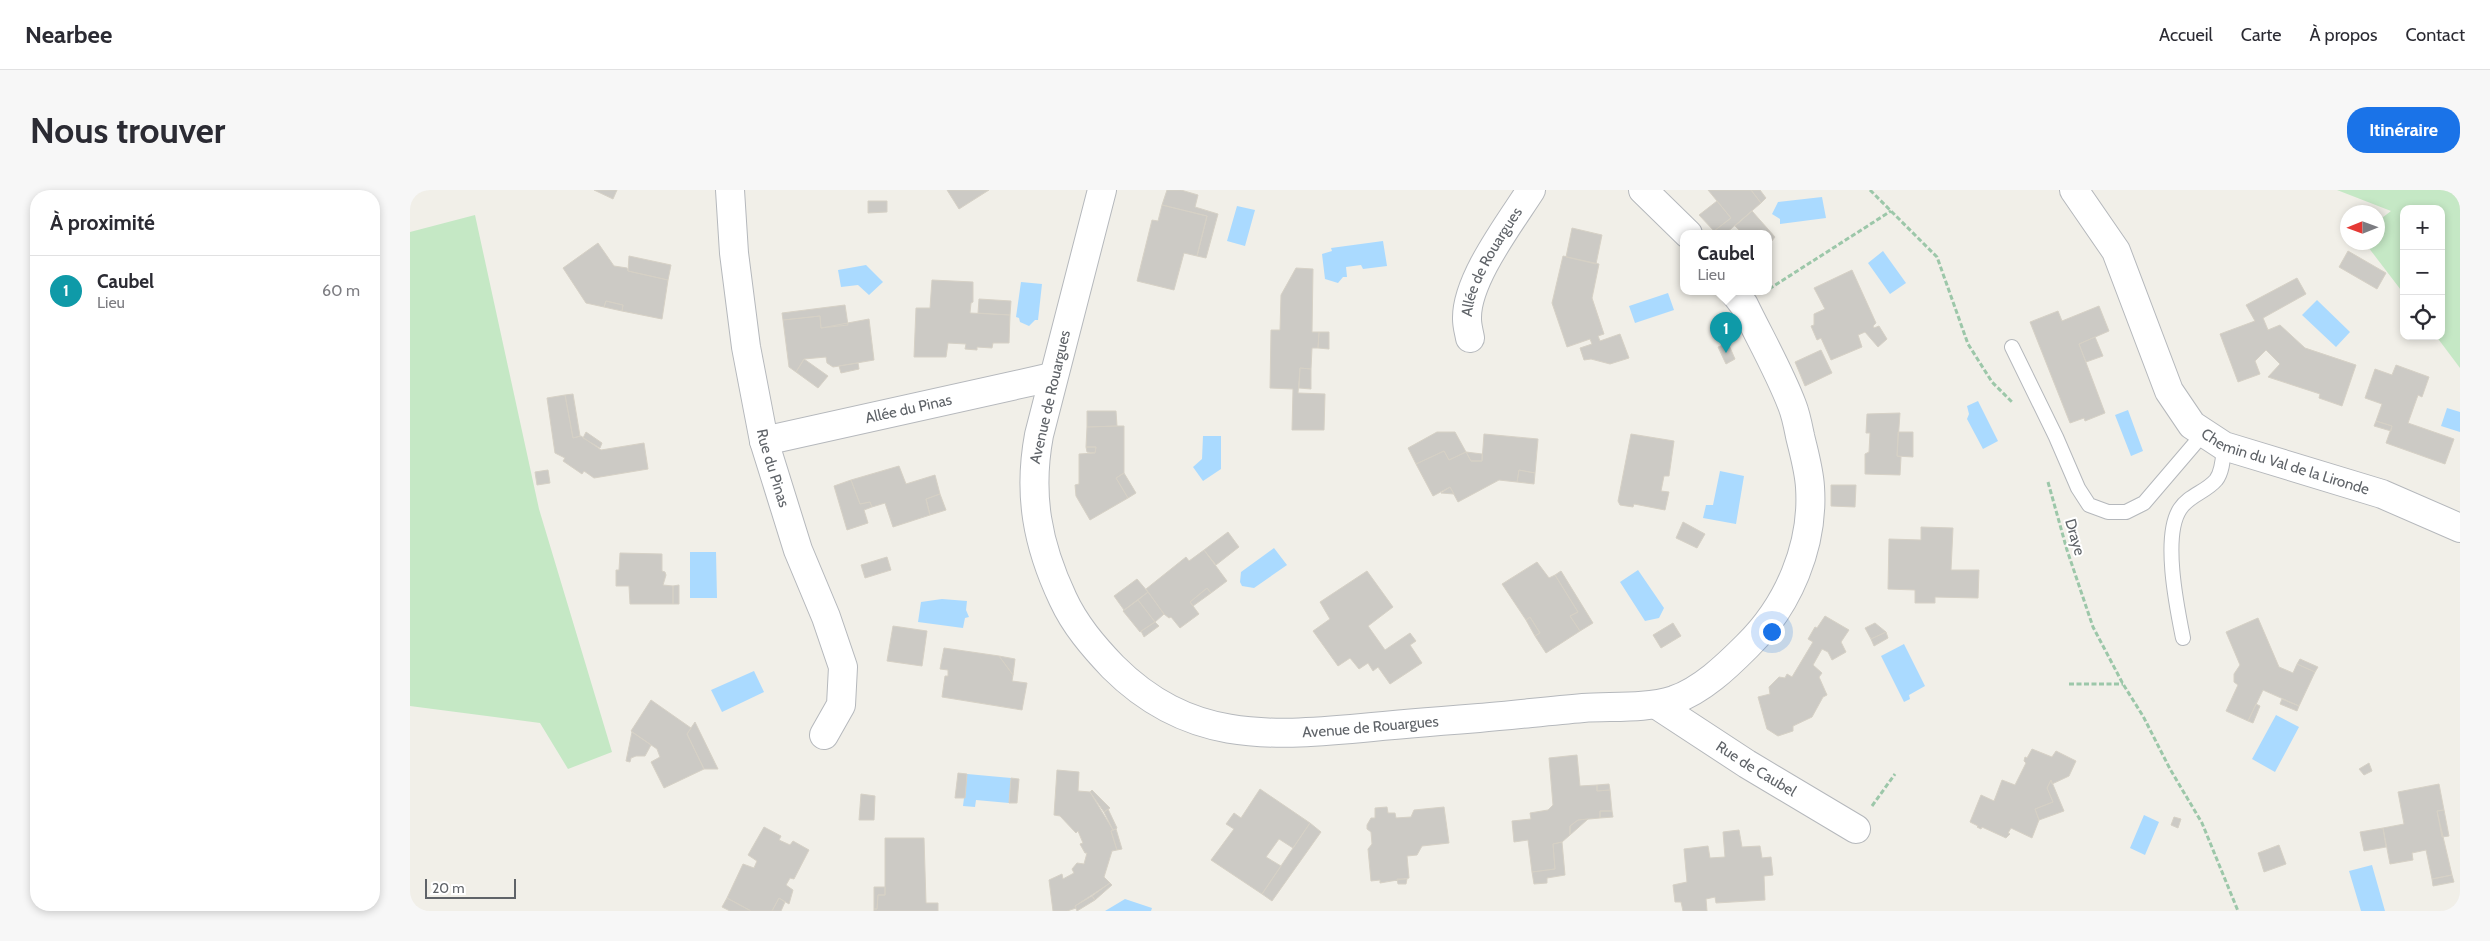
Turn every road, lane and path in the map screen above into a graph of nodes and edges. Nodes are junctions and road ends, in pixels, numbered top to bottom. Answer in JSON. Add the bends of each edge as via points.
{"nodes":[{"id":1,"x":730,"y":190,"type":"edge"},
{"id":2,"x":1102,"y":190,"type":"edge"},
{"id":3,"x":1531,"y":190,"type":"edge"},
{"id":4,"x":1643,"y":190,"type":"edge"},
{"id":5,"x":1870,"y":190,"type":"edge"},
{"id":6,"x":2074,"y":190,"type":"edge"},
{"id":7,"x":1891,"y":211,"type":"junction"},
{"id":8,"x":1684,"y":230,"type":"edge"},
{"id":9,"x":1772,"y":286,"type":"edge"},
{"id":10,"x":1736,"y":295,"type":"edge"},
{"id":11,"x":1470,"y":338,"type":"dead end"},
{"id":12,"x":2012,"y":347,"type":"dead end"},
{"id":13,"x":1052,"y":377,"type":"junction"},
{"id":14,"x":2018,"y":409,"type":"dead end"},
{"id":15,"x":2213,"y":440,"type":"junction"},
{"id":16,"x":764,"y":441,"type":"junction"},
{"id":17,"x":2047,"y":477,"type":"dead end"},
{"id":18,"x":2460,"y":528,"type":"edge"},
{"id":19,"x":2183,"y":638,"type":"dead end"},
{"id":20,"x":2069,"y":684,"type":"dead end"},
{"id":21,"x":2123,"y":684,"type":"junction"},
{"id":22,"x":1657,"y":704,"type":"junction"},
{"id":23,"x":824,"y":735,"type":"dead end"},
{"id":24,"x":1895,"y":774,"type":"dead end"},
{"id":25,"x":1856,"y":829,"type":"joint"},
{"id":26,"x":2238,"y":911,"type":"edge"}],
"edges":[{"from":1,"to":16,"type":"street","name":"Rue du Pinas","via":[[746,347]]},
{"from":2,"to":13,"type":"street","name":"Avenue de Rouargues"},
{"from":3,"to":11,"type":"street","name":"Allée de Rouargues","via":[[1489,254],[1470,298],[1467,318]]},
{"from":4,"to":8,"type":"street"},
{"from":5,"to":7,"type":"path"},
{"from":6,"to":15,"type":"street","name":"Chemin du Val de la Lironde","via":[[2116,251],[2169,391],[2184,417]]},
{"from":7,"to":9,"type":"path"},
{"from":7,"to":14,"type":"path","via":[[1937,257],[1968,344],[1992,382]]},
{"from":10,"to":22,"type":"street","name":"Avenue de Rouargues","via":[[1793,406],[1810,487],[1804,547],[1780,606],[1761,632],[1698,688]]},
{"from":12,"to":15,"type":"lane","via":[[2088,504],[2108,512],[2126,512],[2144,503]]},
{"from":13,"to":16,"type":"street","name":"Allée du Pinas"},
{"from":13,"to":22,"type":"street","name":"Avenue de Rouargues","via":[[1034,463],[1033,492],[1038,532],[1050,571],[1068,610],[1095,648],[1147,696],[1172,711],[1222,728],[1296,734]]},
{"from":15,"to":18,"type":"street","name":"Chemin du Val de la Lironde","via":[[2382,494]]},
{"from":15,"to":19,"type":"lane","via":[[2220,469],[2216,479],[2179,509],[2174,528],[2174,596]]},
{"from":16,"to":23,"type":"street","name":"Rue du Pinas","via":[[798,550],[843,667],[841,705]]},
{"from":17,"to":21,"type":"path","name":"Draye","via":[[2093,627]]},
{"from":20,"to":21,"type":"path"},
{"from":21,"to":26,"type":"path","name":"Draye","via":[[2202,824]]},
{"from":22,"to":25,"type":"street","name":"Rue de Caubel","via":[[1747,764]]},
{"from":24,"to":25,"type":"path"}]}
